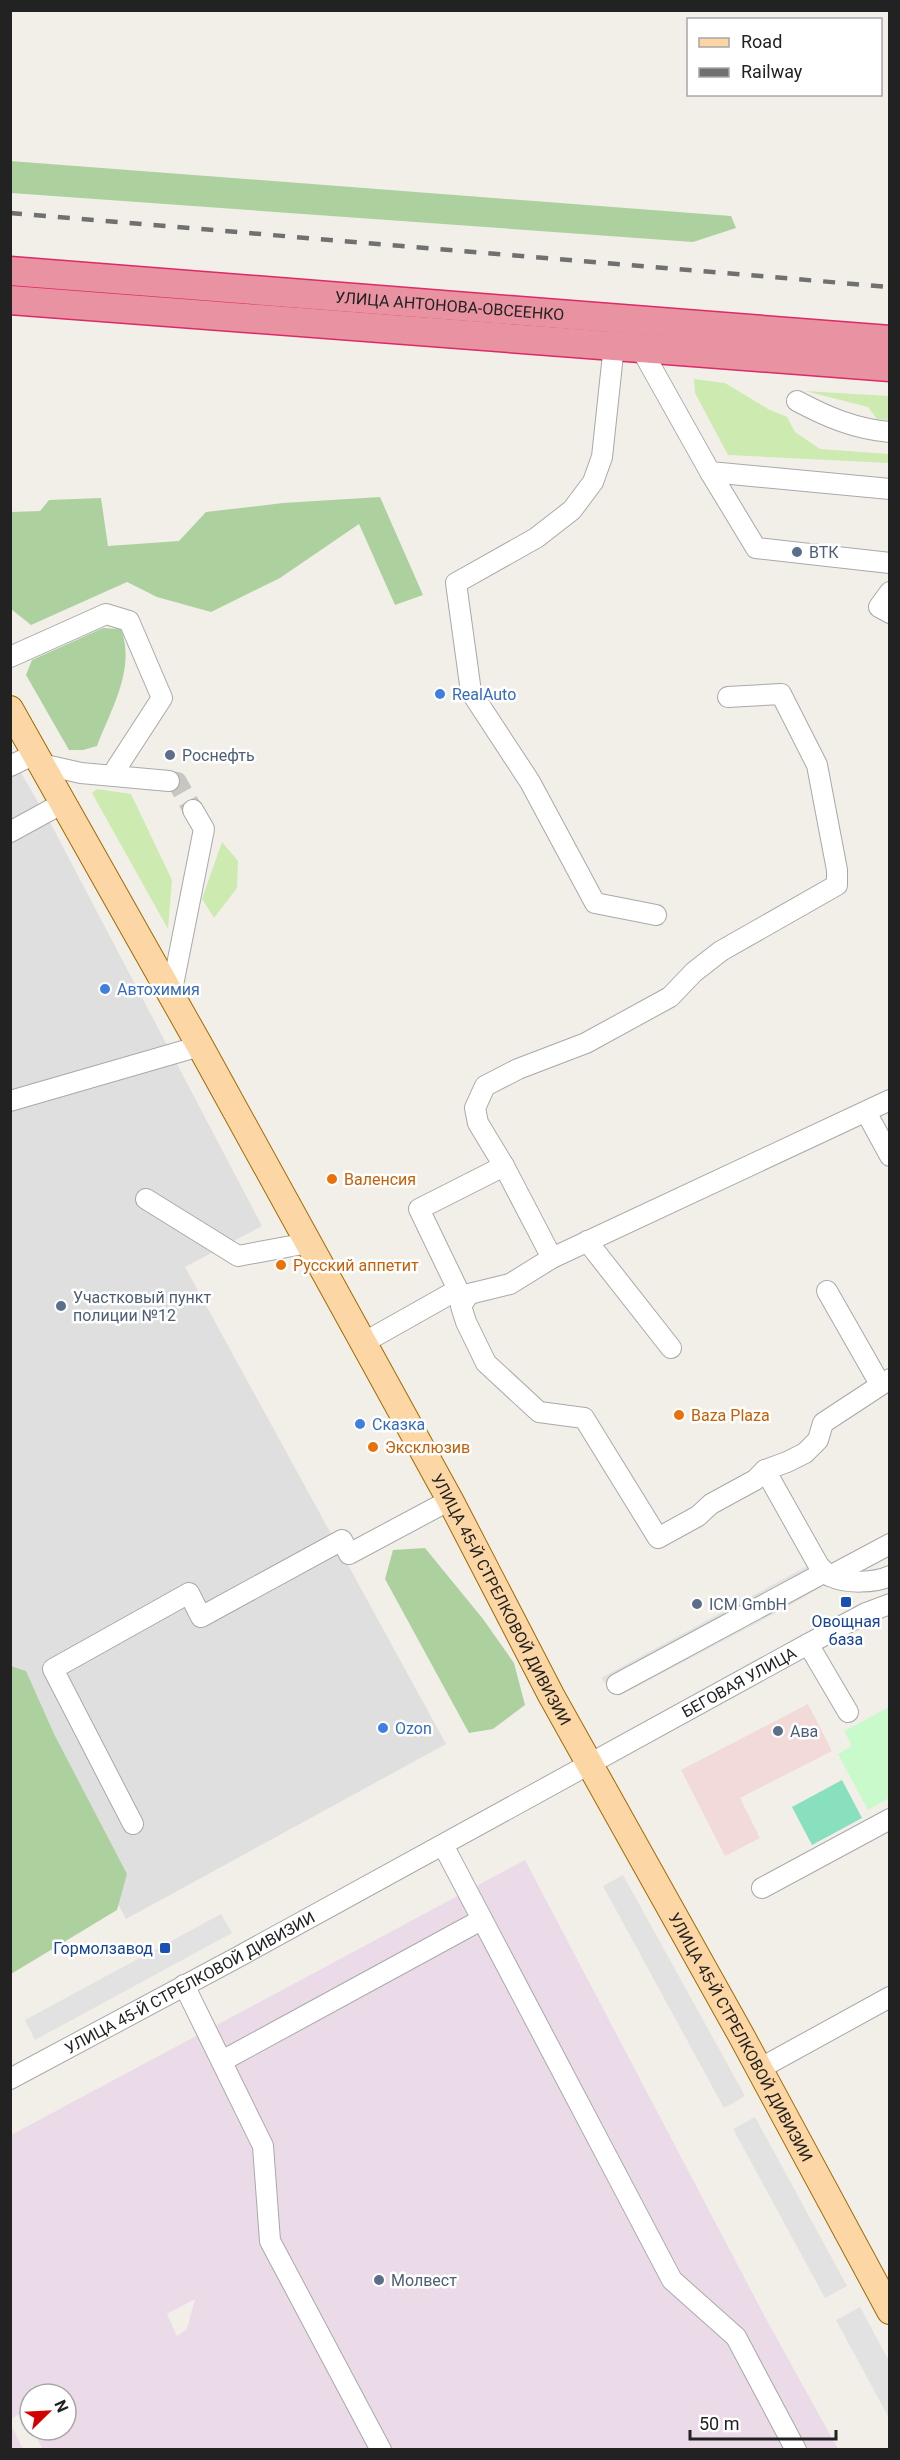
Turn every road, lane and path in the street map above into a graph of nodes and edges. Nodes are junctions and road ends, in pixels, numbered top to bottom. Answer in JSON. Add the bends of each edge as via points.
{"nodes":[{"id":1,"x":10,"y":271,"type":"edge"},
{"id":2,"x":10,"y":300,"type":"edge"},
{"id":3,"x":890,"y":340,"type":"edge"},
{"id":4,"x":627,"y":346,"type":"junction"},
{"id":5,"x":890,"y":367,"type":"edge"},
{"id":6,"x":797,"y":401,"type":"dead end"},
{"id":7,"x":890,"y":432,"type":"edge"},
{"id":8,"x":710,"y":472,"type":"junction"},
{"id":9,"x":890,"y":489,"type":"edge"},
{"id":10,"x":890,"y":563,"type":"edge"},
{"id":11,"x":890,"y":592,"type":"edge"},
{"id":12,"x":890,"y":613,"type":"edge"},
{"id":13,"x":10,"y":657,"type":"edge"},
{"id":14,"x":728,"y":697,"type":"dead end"},
{"id":15,"x":10,"y":709,"type":"edge"},
{"id":16,"x":38,"y":759,"type":"junction"},
{"id":17,"x":10,"y":766,"type":"edge"},
{"id":18,"x":112,"y":775,"type":"junction"},
{"id":19,"x":168,"y":781,"type":"tunnel mouth"},
{"id":20,"x":63,"y":803,"type":"junction"},
{"id":21,"x":193,"y":810,"type":"tunnel mouth"},
{"id":22,"x":10,"y":832,"type":"edge"},
{"id":23,"x":656,"y":915,"type":"dead end"},
{"id":24,"x":171,"y":995,"type":"junction"},
{"id":25,"x":200,"y":1046,"type":"junction"},
{"id":26,"x":890,"y":1100,"type":"edge"},
{"id":27,"x":10,"y":1101,"type":"edge"},
{"id":28,"x":866,"y":1112,"type":"junction"},
{"id":29,"x":890,"y":1156,"type":"edge"},
{"id":30,"x":504,"y":1166,"type":"junction"},
{"id":31,"x":146,"y":1199,"type":"dead end"},
{"id":32,"x":587,"y":1241,"type":"junction"},
{"id":33,"x":308,"y":1243,"type":"junction"},
{"id":34,"x":552,"y":1258,"type":"junction"},
{"id":35,"x":827,"y":1291,"type":"dead end"},
{"id":36,"x":464,"y":1294,"type":"junction"},
{"id":37,"x":363,"y":1342,"type":"junction"},
{"id":38,"x":672,"y":1348,"type":"dead end"},
{"id":39,"x":885,"y":1381,"type":"edge"},
{"id":40,"x":765,"y":1470,"type":"junction"},
{"id":41,"x":450,"y":1500,"type":"junction"},
{"id":42,"x":890,"y":1544,"type":"edge"},
{"id":43,"x":827,"y":1574,"type":"junction"},
{"id":44,"x":890,"y":1576,"type":"edge"},
{"id":45,"x":890,"y":1604,"type":"edge"},
{"id":46,"x":808,"y":1644,"type":"junction"},
{"id":47,"x":617,"y":1684,"type":"dead end"},
{"id":48,"x":848,"y":1712,"type":"dead end"},
{"id":49,"x":590,"y":1765,"type":"junction"},
{"id":50,"x":890,"y":1819,"type":"edge"},
{"id":51,"x":132,"y":1824,"type":"dead end"},
{"id":52,"x":443,"y":1845,"type":"junction"},
{"id":53,"x":762,"y":1888,"type":"dead end"},
{"id":54,"x":482,"y":1920,"type":"junction"},
{"id":55,"x":184,"y":1985,"type":"junction"},
{"id":56,"x":890,"y":1997,"type":"edge"},
{"id":57,"x":222,"y":2061,"type":"junction"},
{"id":58,"x":759,"y":2068,"type":"junction"},
{"id":59,"x":10,"y":2079,"type":"edge"},
{"id":60,"x":888,"y":2304,"type":"edge"},
{"id":61,"x":381,"y":2450,"type":"edge"},
{"id":62,"x":796,"y":2450,"type":"edge"}],
"edges":[{"from":1,"to":3,"type":"highway","name":"УЛИЦА АНТОНОВА-ОВСЕЕНКО"},
{"from":2,"to":4,"type":"highway","name":"УЛИЦА АНТОНОВА-ОВСЕЕНКО"},
{"from":4,"to":5,"type":"highway","name":"УЛИЦА АНТОНОВА-ОВСЕЕНКО"},
{"from":4,"to":8,"type":"street"},
{"from":4,"to":23,"type":"street","via":[[593,482],[572,510],[537,538],[456,583],[471,692],[530,782],[595,903]]},
{"from":6,"to":7,"type":"street","via":[[830,419]]},
{"from":8,"to":9,"type":"street"},
{"from":8,"to":10,"type":"street","via":[[756,548]]},
{"from":11,"to":12,"type":"street","via":[[879,607]]},
{"from":13,"to":18,"type":"street","via":[[106,614],[129,621],[162,698]]},
{"from":14,"to":30,"type":"street","via":[[781,694],[817,765],[837,885],[721,951],[670,998],[586,1042],[485,1086],[475,1108],[478,1123]]},
{"from":15,"to":16,"type":"main road","name":"УЛИЦА 45-Й СТРЕЛКОВОЙ ДИВИЗИИ"},
{"from":16,"to":17,"type":"street"},
{"from":16,"to":18,"type":"street","via":[[81,773]]},
{"from":16,"to":20,"type":"main road","name":"УЛИЦА 45-Й СТРЕЛКОВОЙ ДИВИЗИИ"},
{"from":18,"to":19,"type":"street"},
{"from":20,"to":22,"type":"street"},
{"from":20,"to":24,"type":"main road","name":"УЛИЦА 45-Й СТРЕЛКОВОЙ ДИВИЗИИ"},
{"from":21,"to":24,"type":"street","via":[[204,829]]},
{"from":24,"to":25,"type":"main road","name":"УЛИЦА 45-Й СТРЕЛКОВОЙ ДИВИЗИИ"},
{"from":25,"to":27,"type":"street"},
{"from":25,"to":33,"type":"main road","name":"УЛИЦА 45-Й СТРЕЛКОВОЙ ДИВИЗИИ"},
{"from":26,"to":28,"type":"street"},
{"from":28,"to":29,"type":"street"},
{"from":28,"to":32,"type":"street"},
{"from":30,"to":34,"type":"street"},
{"from":30,"to":36,"type":"street","via":[[419,1209]]},
{"from":31,"to":33,"type":"street","via":[[238,1256]]},
{"from":32,"to":34,"type":"street"},
{"from":32,"to":38,"type":"street"},
{"from":33,"to":37,"type":"main road","name":"УЛИЦА 45-Й СТРЕЛКОВОЙ ДИВИЗИИ"},
{"from":34,"to":36,"type":"street","via":[[510,1284]]},
{"from":35,"to":39,"type":"street"},
{"from":36,"to":37,"type":"street","via":[[450,1294]]},
{"from":36,"to":40,"type":"street","via":[[461,1306],[466,1322],[486,1363],[539,1412],[584,1418],[658,1538],[755,1480]]},
{"from":37,"to":41,"type":"main road","name":"УЛИЦА 45-Й СТРЕЛКОВОЙ ДИВИЗИИ"},
{"from":39,"to":40,"type":"street","via":[[823,1423],[818,1440],[805,1453]]},
{"from":40,"to":43,"type":"street"},
{"from":41,"to":49,"type":"main road","name":"УЛИЦА 45-Й СТРЕЛКОВОЙ ДИВИЗИИ"},
{"from":41,"to":51,"type":"street","via":[[350,1554],[342,1540],[201,1617],[189,1593],[53,1669]]},
{"from":42,"to":43,"type":"street"},
{"from":43,"to":44,"type":"street","via":[[851,1581]]},
{"from":43,"to":47,"type":"street"},
{"from":45,"to":46,"type":"street","name":"БЕГОВАЯ УЛИЦА"},
{"from":46,"to":48,"type":"street"},
{"from":46,"to":49,"type":"street","name":"БЕГОВАЯ УЛИЦА"},
{"from":49,"to":52,"type":"street","name":"УЛИЦА 45-Й СТРЕЛКОВОЙ ДИВИЗИИ"},
{"from":49,"to":58,"type":"main road","name":"УЛИЦА 45-Й СТРЕЛКОВОЙ ДИВИЗИИ"},
{"from":50,"to":53,"type":"street"},
{"from":52,"to":54,"type":"street"},
{"from":52,"to":55,"type":"street","name":"УЛИЦА 45-Й СТРЕЛКОВОЙ ДИВИЗИИ"},
{"from":54,"to":57,"type":"street"},
{"from":54,"to":62,"type":"street","via":[[672,2280],[736,2337]]},
{"from":55,"to":57,"type":"street"},
{"from":55,"to":59,"type":"street","name":"УЛИЦА 45-Й СТРЕЛКОВОЙ ДИВИЗИИ"},
{"from":56,"to":58,"type":"street"},
{"from":57,"to":61,"type":"street","via":[[263,2146],[270,2241]]},
{"from":58,"to":60,"type":"main road","name":"УЛИЦА 45-Й СТРЕЛКОВОЙ ДИВИЗИИ"}]}
